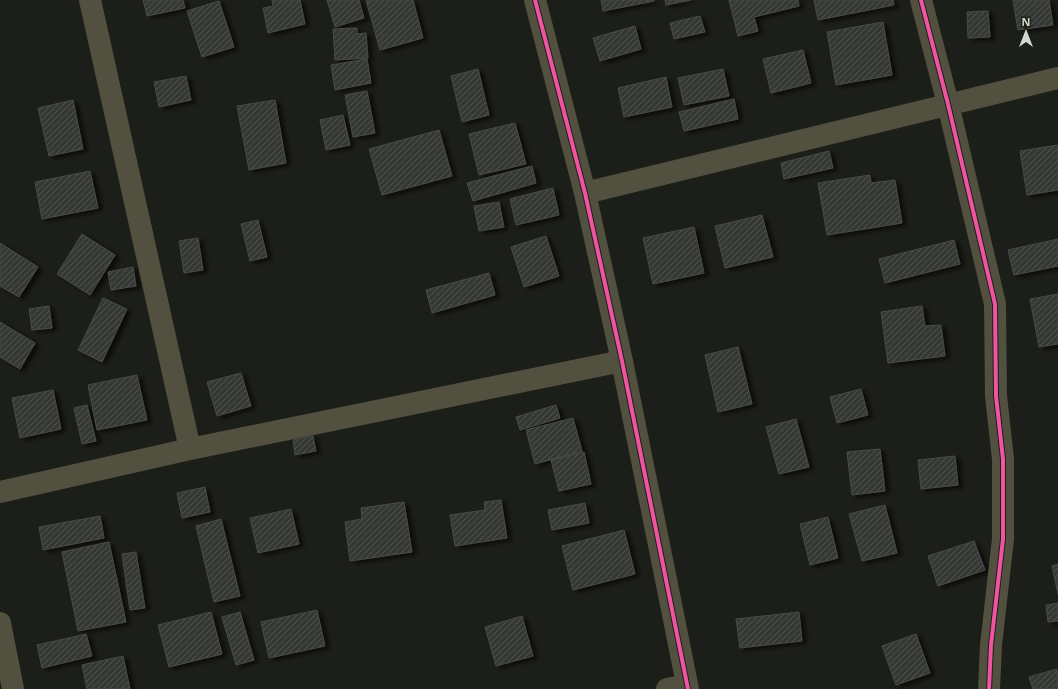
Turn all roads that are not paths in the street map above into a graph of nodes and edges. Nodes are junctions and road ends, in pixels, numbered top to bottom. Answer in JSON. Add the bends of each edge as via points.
{"nodes":[{"id":1,"x":90,"y":0,"type":"edge"},
{"id":2,"x":535,"y":0,"type":"edge"},
{"id":3,"x":921,"y":0,"type":"edge"},
{"id":4,"x":1058,"y":78,"type":"edge"},
{"id":5,"x":948,"y":104,"type":"junction"},
{"id":6,"x":585,"y":193,"type":"junction"},
{"id":7,"x":622,"y":360,"type":"junction"},
{"id":8,"x":190,"y":449,"type":"junction"},
{"id":9,"x":0,"y":492,"type":"edge"},
{"id":10,"x":0,"y":623,"type":"edge"},
{"id":11,"x":681,"y":688,"type":"edge"},
{"id":12,"x":13,"y":689,"type":"edge"},
{"id":13,"x":989,"y":689,"type":"edge"}],
"edges":[{"from":1,"to":8,"type":"street"},
{"from":2,"to":6,"type":"street"},
{"from":3,"to":5,"type":"street"},
{"from":4,"to":5,"type":"street"},
{"from":5,"to":6,"type":"street"},
{"from":5,"to":13,"type":"street","via":[[995,304],[996,396],[1003,459],[1003,539]]},
{"from":6,"to":7,"type":"street"},
{"from":7,"to":8,"type":"street"},
{"from":7,"to":11,"type":"street"},
{"from":8,"to":9,"type":"street"},
{"from":10,"to":12,"type":"street"}]}
